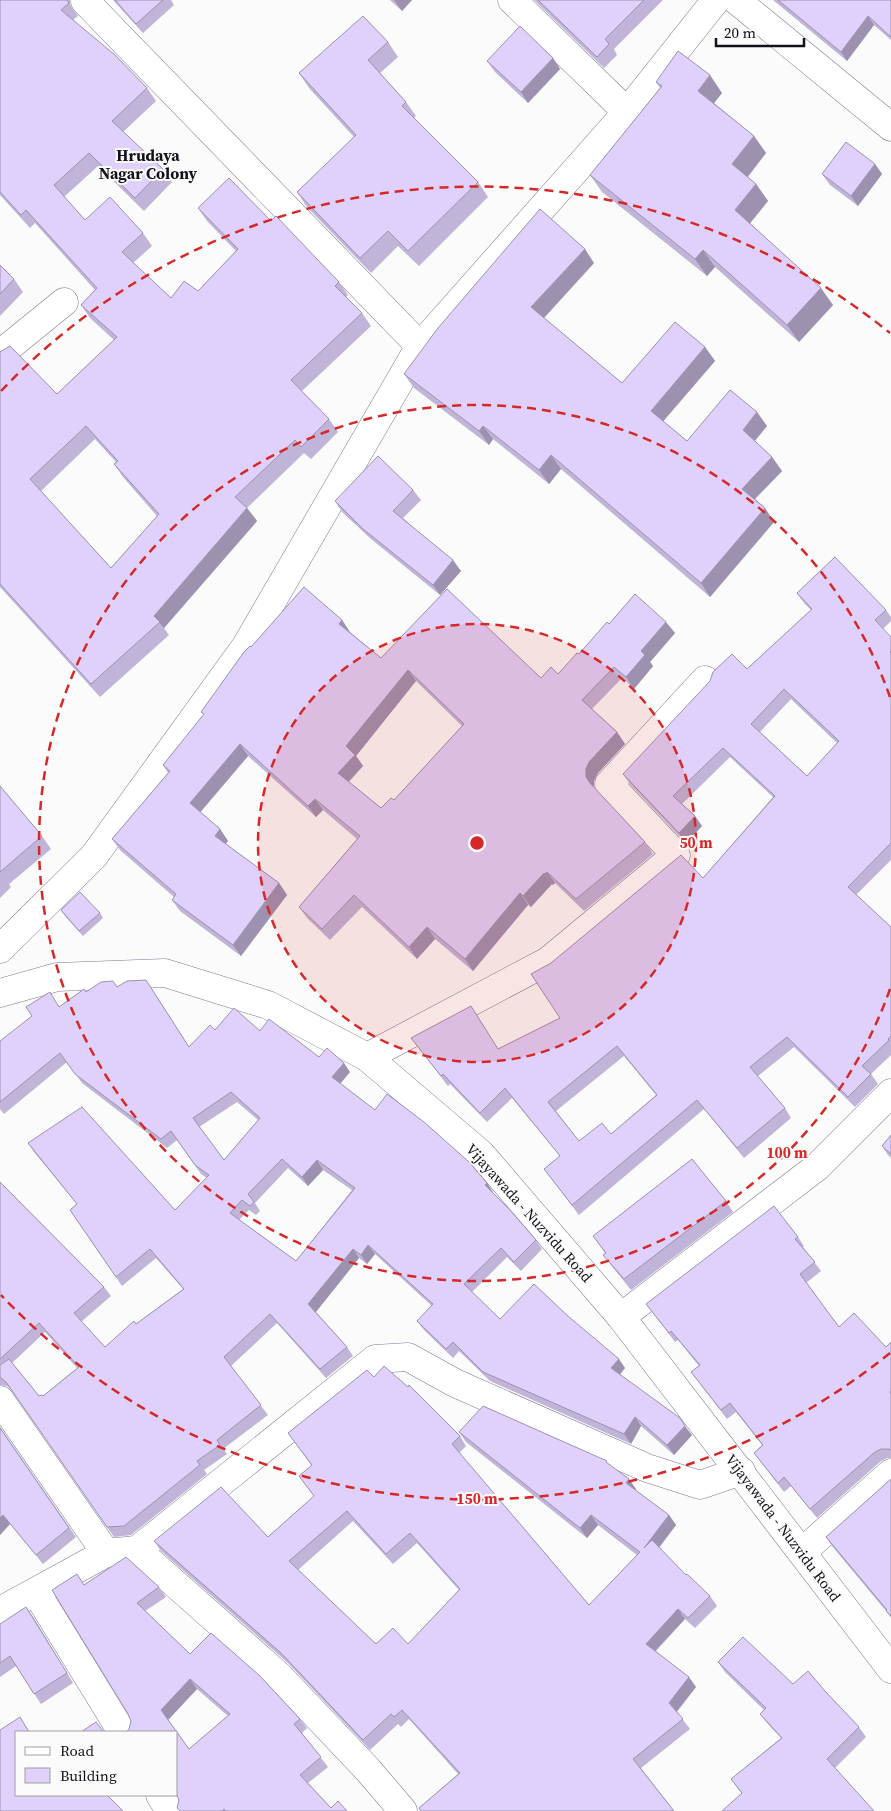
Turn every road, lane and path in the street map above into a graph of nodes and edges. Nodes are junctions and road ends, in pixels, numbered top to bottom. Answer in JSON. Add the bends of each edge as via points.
{"nodes":[{"id":1,"x":512,"y":0,"type":"edge"},
{"id":2,"x":716,"y":0,"type":"edge"},
{"id":3,"x":736,"y":0,"type":"edge"},
{"id":4,"x":85,"y":1,"type":"edge"},
{"id":5,"x":627,"y":112,"type":"junction"},
{"id":6,"x":891,"y":127,"type":"edge"},
{"id":7,"x":64,"y":302,"type":"dead end"},
{"id":8,"x":420,"y":346,"type":"junction"},
{"id":9,"x":0,"y":354,"type":"edge"},
{"id":10,"x":705,"y":680,"type":"dead end"},
{"id":11,"x":0,"y":950,"type":"edge"},
{"id":12,"x":0,"y":993,"type":"edge"},
{"id":13,"x":367,"y":1057,"type":"junction"},
{"id":14,"x":891,"y":1094,"type":"edge"},
{"id":15,"x":621,"y":1318,"type":"junction"},
{"id":16,"x":0,"y":1400,"type":"edge"},
{"id":17,"x":741,"y":1471,"type":"junction"},
{"id":18,"x":891,"y":1473,"type":"edge"},
{"id":19,"x":137,"y":1550,"type":"junction"},
{"id":20,"x":802,"y":1552,"type":"junction"},
{"id":21,"x":106,"y":1553,"type":"junction"},
{"id":22,"x":36,"y":1592,"type":"junction"},
{"id":23,"x":0,"y":1611,"type":"edge"},
{"id":24,"x":891,"y":1669,"type":"edge"},
{"id":25,"x":121,"y":1731,"type":"edge"},
{"id":26,"x":161,"y":1796,"type":"edge"},
{"id":27,"x":170,"y":1811,"type":"edge"},
{"id":28,"x":403,"y":1811,"type":"edge"}],
"edges":[{"from":1,"to":5,"type":"street"},
{"from":2,"to":5,"type":"street"},
{"from":3,"to":6,"type":"street"},
{"from":4,"to":8,"type":"street"},
{"from":5,"to":8,"type":"street"},
{"from":7,"to":9,"type":"street"},
{"from":8,"to":11,"type":"street","via":[[246,646],[94,856]]},
{"from":10,"to":13,"type":"street","via":[[609,784],[676,855],[548,961]]},
{"from":12,"to":13,"type":"street","name":"Vijayawada - Nuzvidu Road","via":[[57,976],[166,973],[268,1005]]},
{"from":13,"to":15,"type":"street","name":"Vijayawada - Nuzvidu Road","via":[[481,1154]]},
{"from":14,"to":15,"type":"street","via":[[817,1167]]},
{"from":15,"to":17,"type":"street","name":"Vijayawada - Nuzvidu Road"},
{"from":16,"to":21,"type":"street"},
{"from":17,"to":19,"type":"street","via":[[700,1485],[647,1468],[455,1382],[408,1357],[375,1360]]},
{"from":17,"to":20,"type":"street","name":"Vijayawada - Nuzvidu Road"},
{"from":18,"to":20,"type":"street"},
{"from":19,"to":21,"type":"street"},
{"from":19,"to":28,"type":"street","via":[[278,1675]]},
{"from":20,"to":24,"type":"street","name":"Vijayawada - Nuzvidu Road"},
{"from":21,"to":22,"type":"street"},
{"from":22,"to":23,"type":"street"},
{"from":22,"to":25,"type":"street"},
{"from":26,"to":27,"type":"street"}]}
